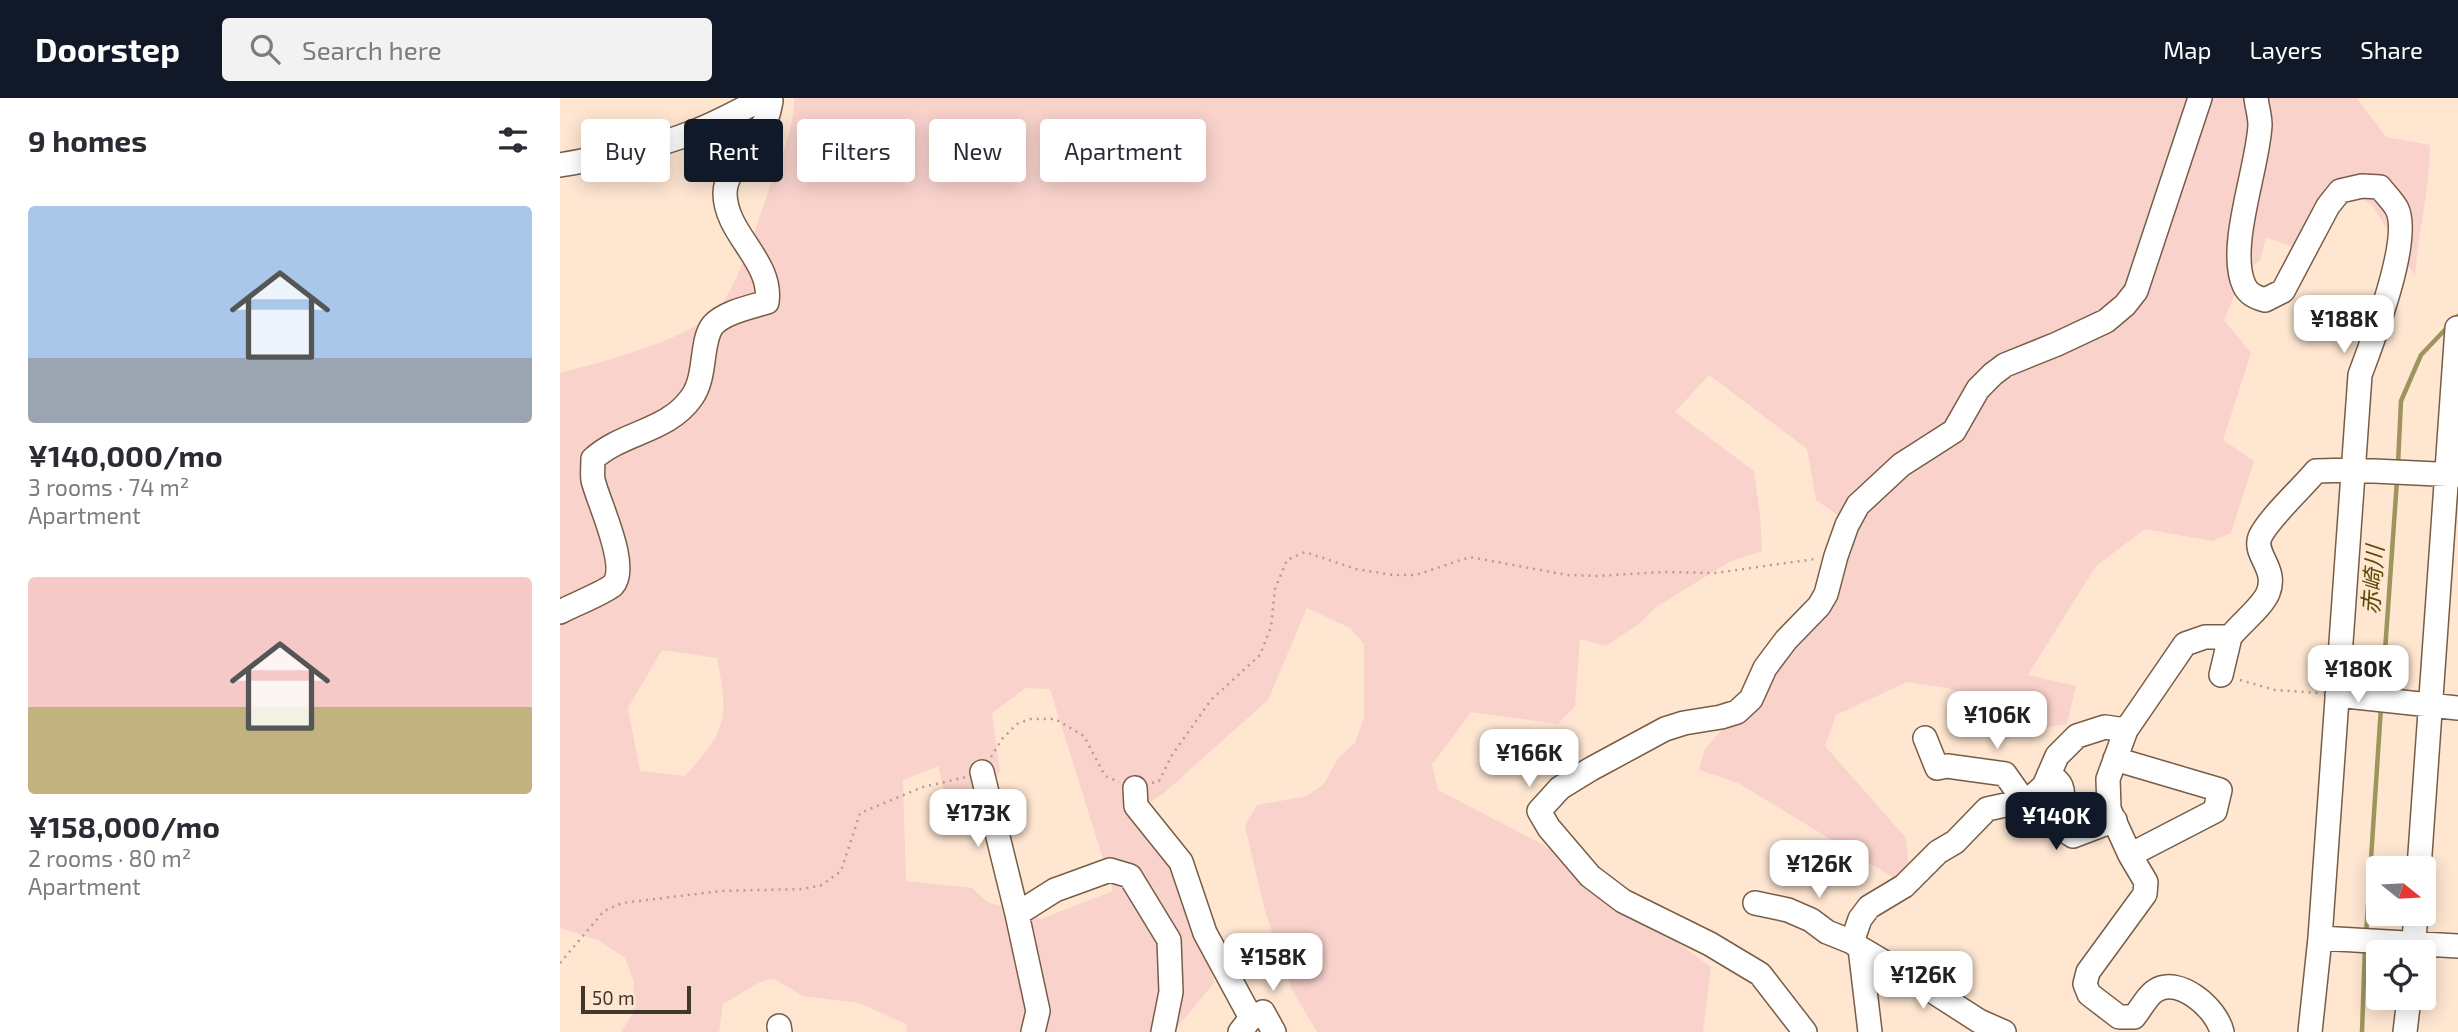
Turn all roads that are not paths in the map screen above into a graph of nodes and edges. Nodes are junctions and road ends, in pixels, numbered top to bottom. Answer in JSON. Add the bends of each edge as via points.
{"nodes":[{"id":1,"x":2200,"y":98,"type":"edge"},
{"id":2,"x":2256,"y":98,"type":"edge"},
{"id":3,"x":560,"y":165,"type":"edge"},
{"id":4,"x":2457,"y":328,"type":"edge"},
{"id":5,"x":2353,"y":470,"type":"junction"},
{"id":6,"x":2452,"y":475,"type":"edge"},
{"id":7,"x":560,"y":612,"type":"edge"},
{"id":8,"x":2230,"y":637,"type":"junction"},
{"id":9,"x":2221,"y":675,"type":"road end"},
{"id":10,"x":2337,"y":695,"type":"junction"},
{"id":11,"x":2430,"y":705,"type":"junction"},
{"id":12,"x":2458,"y":708,"type":"edge"},
{"id":13,"x":2126,"y":730,"type":"junction"},
{"id":14,"x":1925,"y":738,"type":"dead end"},
{"id":15,"x":2115,"y":759,"type":"junction"},
{"id":16,"x":982,"y":772,"type":"road end"},
{"id":17,"x":2049,"y":774,"type":"junction"},
{"id":18,"x":1135,"y":788,"type":"road end"},
{"id":19,"x":2024,"y":801,"type":"junction"},
{"id":20,"x":2115,"y":820,"type":"junction"},
{"id":21,"x":2130,"y":855,"type":"junction"},
{"id":22,"x":2420,"y":856,"type":"edge"},
{"id":23,"x":1755,"y":902,"type":"dead end"},
{"id":24,"x":1017,"y":914,"type":"junction"},
{"id":25,"x":2320,"y":938,"type":"junction"},
{"id":26,"x":2366,"y":943,"type":"edge"},
{"id":27,"x":1856,"y":945,"type":"junction"},
{"id":28,"x":2458,"y":946,"type":"edge"},
{"id":29,"x":2436,"y":947,"type":"edge"},
{"id":30,"x":2408,"y":1010,"type":"edge"},
{"id":31,"x":1246,"y":1025,"type":"edge"},
{"id":32,"x":1032,"y":1032,"type":"edge"},
{"id":33,"x":1163,"y":1032,"type":"edge"},
{"id":34,"x":1273,"y":1032,"type":"edge"},
{"id":35,"x":1805,"y":1032,"type":"edge"},
{"id":36,"x":1870,"y":1032,"type":"edge"},
{"id":37,"x":2003,"y":1032,"type":"edge"},
{"id":38,"x":2222,"y":1032,"type":"edge"},
{"id":39,"x":2310,"y":1032,"type":"edge"},
{"id":40,"x":2406,"y":1032,"type":"edge"}],
"edges":[{"from":1,"to":35,"type":"street","via":[[2136,290],[2125,305],[2106,321],[2005,365],[1978,389],[1954,431],[1901,466],[1858,505],[1819,606],[1786,640],[1765,668],[1751,699],[1737,712],[1665,729],[1560,788],[1539,811],[1590,876],[1623,901],[1760,974]]},
{"from":2,"to":5,"type":"street","via":[[2260,123],[2238,257],[2244,284],[2252,295],[2265,300],[2283,291],[2340,191],[2380,187],[2397,210],[2400,231],[2388,294],[2360,375]]},
{"from":3,"to":7,"type":"street","via":[[658,144],[764,98],[771,101],[768,117],[725,188],[733,223],[769,289],[768,302],[714,324],[703,373],[692,397],[666,422],[605,447],[593,459],[593,480],[605,511],[617,577],[612,586]]},
{"from":4,"to":6,"type":"street"},
{"from":5,"to":6,"type":"street"},
{"from":5,"to":8,"type":"street","via":[[2316,471],[2273,519],[2259,539],[2272,576],[2269,591]]},
{"from":5,"to":10,"type":"street"},
{"from":6,"to":11,"type":"street"},
{"from":8,"to":9,"type":"street"},
{"from":8,"to":13,"type":"street","via":[[2205,637],[2185,644]]},
{"from":10,"to":11,"type":"street"},
{"from":10,"to":25,"type":"street"},
{"from":11,"to":12,"type":"street"},
{"from":11,"to":22,"type":"street"},
{"from":13,"to":15,"type":"street"},
{"from":13,"to":17,"type":"street","via":[[2105,727],[2077,736],[2057,756]]},
{"from":14,"to":19,"type":"street","via":[[1937,768],[2005,774]]},
{"from":15,"to":20,"type":"street","via":[[2108,779],[2109,809]]},
{"from":15,"to":21,"type":"street","via":[[2220,790],[2215,811]]},
{"from":16,"to":24,"type":"street"},
{"from":17,"to":19,"type":"street","via":[[2044,786]]},
{"from":17,"to":20,"type":"street","via":[[2060,783],[2059,818],[2068,834]]},
{"from":18,"to":31,"type":"street","via":[[1136,806],[1181,862],[1205,933]]},
{"from":19,"to":27,"type":"street","via":[[1987,808],[1905,886],[1869,907],[1860,919]]},
{"from":20,"to":21,"type":"street"},
{"from":21,"to":38,"type":"street","via":[[2146,882],[2145,894],[2088,972],[2085,984],[2089,994],[2126,1018],[2134,1017],[2155,991],[2185,991],[2210,1009]]},
{"from":23,"to":27,"type":"street","via":[[1788,910]]},
{"from":24,"to":32,"type":"street","via":[[1038,1012]]},
{"from":24,"to":33,"type":"street","via":[[1055,890],[1110,870],[1130,876],[1170,940],[1171,992]]},
{"from":25,"to":26,"type":"street"},
{"from":25,"to":39,"type":"street"},
{"from":27,"to":36,"type":"street"},
{"from":27,"to":37,"type":"street"},
{"from":28,"to":29,"type":"street"},
{"from":30,"to":40,"type":"street"},
{"from":31,"to":34,"type":"street","via":[[1263,1012]]}]}
